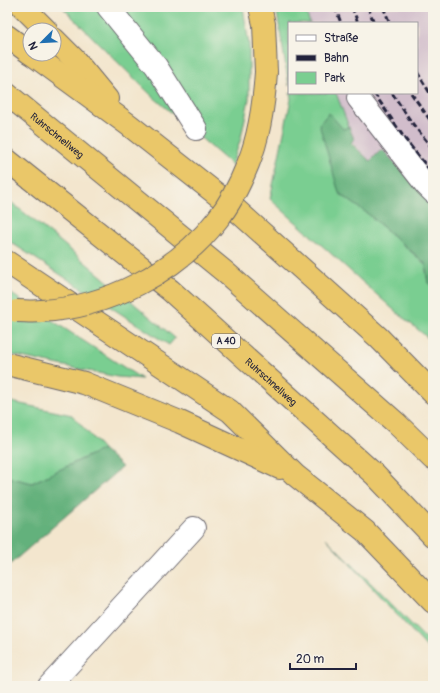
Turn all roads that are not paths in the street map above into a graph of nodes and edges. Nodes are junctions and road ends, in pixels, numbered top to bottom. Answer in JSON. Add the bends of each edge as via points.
{"nodes":[{"id":1,"x":23,"y":7,"type":"edge"},
{"id":2,"x":108,"y":7,"type":"edge"},
{"id":3,"x":260,"y":7,"type":"edge"},
{"id":4,"x":38,"y":22,"type":"edge"},
{"id":5,"x":7,"y":36,"type":"edge"},
{"id":6,"x":22,"y":47,"type":"edge"},
{"id":7,"x":62,"y":47,"type":"edge"},
{"id":8,"x":43,"y":62,"type":"edge"},
{"id":9,"x":7,"y":94,"type":"edge"},
{"id":10,"x":358,"y":98,"type":"dead end"},
{"id":11,"x":129,"y":125,"type":"junction"},
{"id":12,"x":196,"y":129,"type":"dead end"},
{"id":13,"x":7,"y":160,"type":"edge"},
{"id":14,"x":433,"y":192,"type":"edge"},
{"id":15,"x":7,"y":262,"type":"edge"},
{"id":16,"x":7,"y":309,"type":"edge"},
{"id":17,"x":7,"y":364,"type":"edge"},
{"id":18,"x":433,"y":393,"type":"edge"},
{"id":19,"x":433,"y":459,"type":"edge"},
{"id":20,"x":295,"y":475,"type":"junction"},
{"id":21,"x":194,"y":528,"type":"dead end"},
{"id":22,"x":433,"y":536,"type":"edge"},
{"id":23,"x":433,"y":602,"type":"edge"},
{"id":24,"x":49,"y":686,"type":"edge"}],
"edges":[{"from":1,"to":4,"type":"highway"},
{"from":2,"to":12,"type":"lane","via":[[156,66]]},
{"from":3,"to":16,"type":"highway","bridge":true,"via":[[267,65],[258,135],[248,164],[218,220],[181,256],[141,283],[86,304],[41,311]]},
{"from":5,"to":6,"type":"highway"},
{"from":7,"to":11,"type":"highway"},
{"from":8,"to":11,"type":"highway"},
{"from":9,"to":19,"type":"highway","name":"Ruhrschnellweg","via":[[225,272],[396,423]]},
{"from":10,"to":14,"type":"lane"},
{"from":11,"to":18,"type":"highway","via":[[233,207],[378,337]]},
{"from":13,"to":22,"type":"highway","name":"Ruhrschnellweg","number":"A 40","via":[[170,290],[374,474]]},
{"from":15,"to":20,"type":"highway","via":[[230,411]]},
{"from":17,"to":20,"type":"highway","via":[[84,383],[180,422]]},
{"from":20,"to":23,"type":"highway","via":[[365,531]]},
{"from":21,"to":24,"type":"lane"}]}
